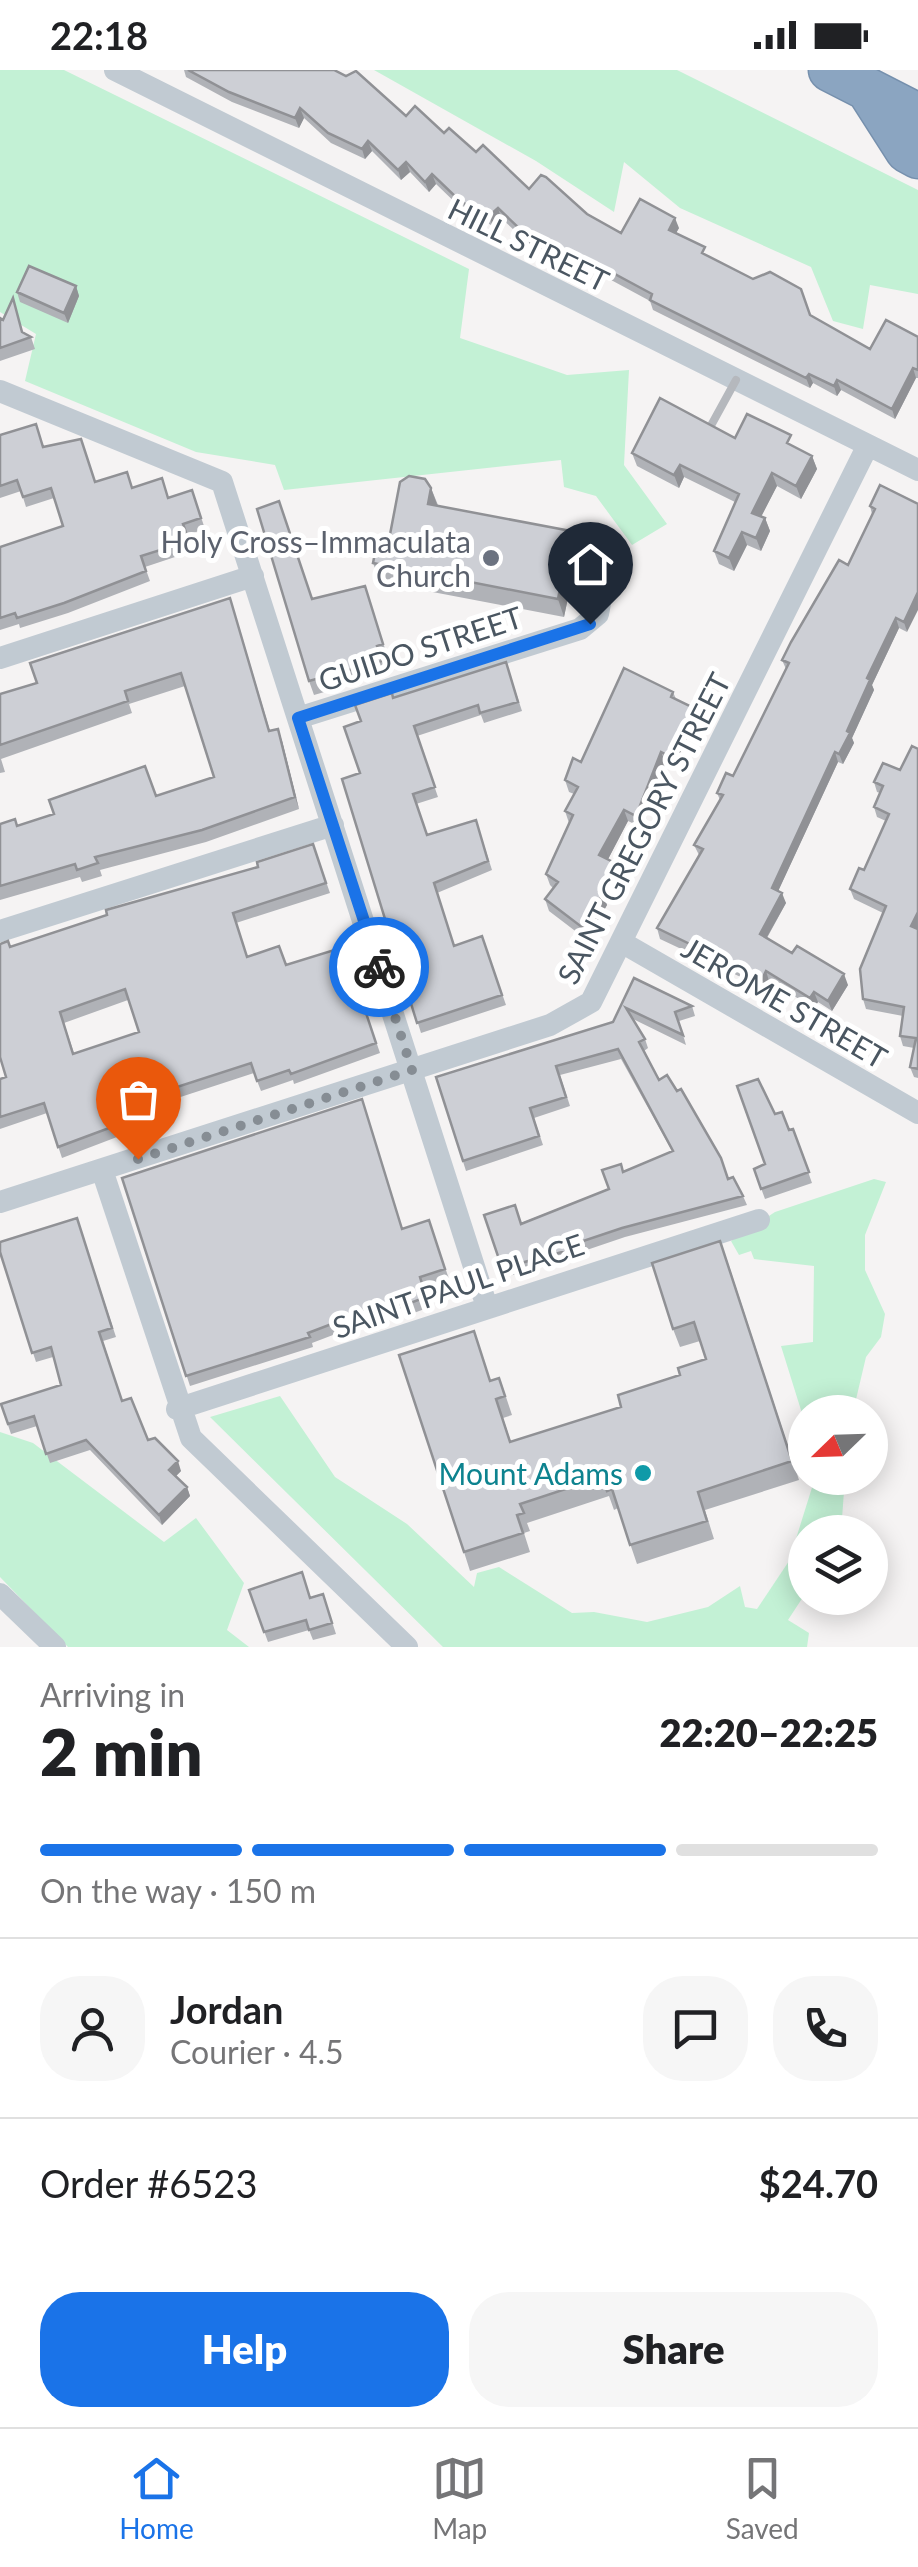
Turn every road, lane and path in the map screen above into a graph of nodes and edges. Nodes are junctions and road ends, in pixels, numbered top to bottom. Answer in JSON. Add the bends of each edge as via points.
{"nodes":[{"id":1,"x":115,"y":70,"type":"edge"},
{"id":2,"x":830,"y":70,"type":"edge"},
{"id":3,"x":867,"y":90,"type":"junction"},
{"id":4,"x":918,"y":115,"type":"edge"},
{"id":5,"x":918,"y":158,"type":"edge"},
{"id":6,"x":0,"y":391,"type":"edge"},
{"id":7,"x":868,"y":445,"type":"junction"},
{"id":8,"x":918,"y":470,"type":"edge"},
{"id":9,"x":252,"y":576,"type":"junction"},
{"id":10,"x":601,"y":598,"type":"dead end"},
{"id":11,"x":0,"y":658,"type":"edge"},
{"id":12,"x":298,"y":718,"type":"junction"},
{"id":13,"x":333,"y":826,"type":"junction"},
{"id":14,"x":0,"y":931,"type":"edge"},
{"id":15,"x":623,"y":943,"type":"junction"},
{"id":16,"x":412,"y":1070,"type":"junction"},
{"id":17,"x":918,"y":1113,"type":"edge"},
{"id":18,"x":102,"y":1170,"type":"junction"},
{"id":19,"x":0,"y":1202,"type":"edge"},
{"id":20,"x":759,"y":1220,"type":"dead end"},
{"id":21,"x":487,"y":1307,"type":"junction"},
{"id":22,"x":178,"y":1409,"type":"junction"},
{"id":23,"x":0,"y":1594,"type":"edge"},
{"id":24,"x":54,"y":1647,"type":"edge"},
{"id":25,"x":407,"y":1647,"type":"edge"}],
"edges":[{"from":1,"to":7,"type":"street","name":"HILL STREET"},
{"from":2,"to":3,"type":"highway"},
{"from":3,"to":4,"type":"highway"},
{"from":3,"to":5,"type":"highway","via":[[906,151]]},
{"from":6,"to":9,"type":"street","via":[[222,482]]},
{"from":7,"to":8,"type":"street","name":"HILL STREET"},
{"from":7,"to":15,"type":"street","name":"SAINT GREGORY STREET"},
{"from":9,"to":11,"type":"street"},
{"from":9,"to":12,"type":"street"},
{"from":10,"to":12,"type":"street","name":"GUIDO STREET","via":[[598,614],[580,629]]},
{"from":12,"to":13,"type":"street"},
{"from":13,"to":14,"type":"street"},
{"from":13,"to":16,"type":"street"},
{"from":15,"to":16,"type":"street","name":"SAINT GREGORY STREET","via":[[599,992],[578,1012]]},
{"from":15,"to":17,"type":"street","name":"JEROME STREET"},
{"from":16,"to":18,"type":"street","name":"SAINT GREGORY STREET"},
{"from":16,"to":21,"type":"street"},
{"from":18,"to":19,"type":"street","name":"SAINT GREGORY STREET"},
{"from":18,"to":22,"type":"street"},
{"from":20,"to":21,"type":"street","name":"SAINT PAUL PLACE"},
{"from":21,"to":22,"type":"street","name":"SAINT PAUL PLACE"},
{"from":22,"to":25,"type":"street","via":[[196,1444]]},
{"from":23,"to":24,"type":"street"}]}
